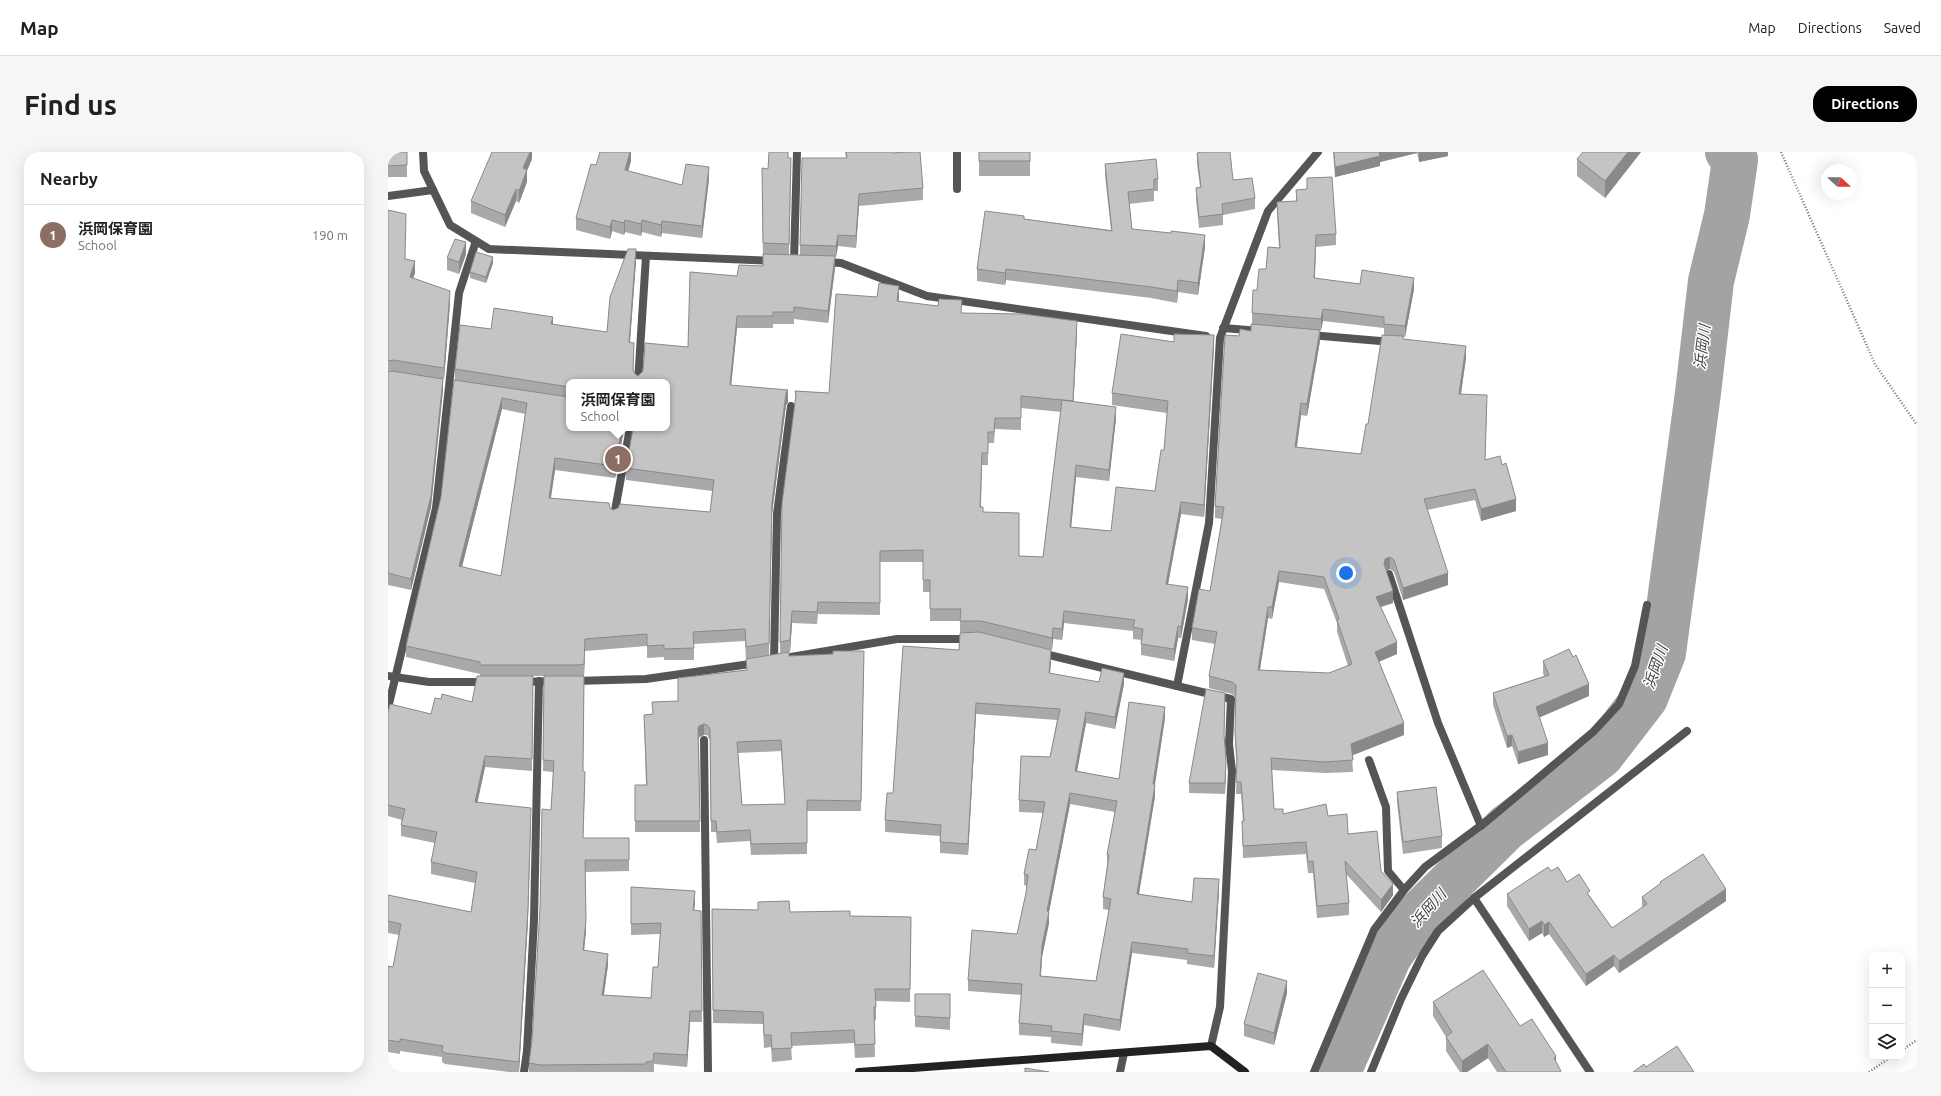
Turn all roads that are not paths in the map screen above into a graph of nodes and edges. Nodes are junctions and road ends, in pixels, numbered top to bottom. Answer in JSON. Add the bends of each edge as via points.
{"nodes":[{"id":1,"x":424,"y":152,"type":"edge"},
{"id":2,"x":797,"y":152,"type":"edge"},
{"id":3,"x":957,"y":152,"type":"edge"},
{"id":4,"x":1318,"y":152,"type":"edge"},
{"id":5,"x":957,"y":189,"type":"dead end"},
{"id":6,"x":433,"y":190,"type":"junction"},
{"id":7,"x":388,"y":196,"type":"edge"},
{"id":8,"x":476,"y":241,"type":"junction"},
{"id":9,"x":646,"y":256,"type":"junction"},
{"id":10,"x":817,"y":262,"type":"edge"},
{"id":11,"x":1223,"y":328,"type":"junction"},
{"id":12,"x":1270,"y":332,"type":"edge"},
{"id":13,"x":1301,"y":334,"type":"edge"},
{"id":14,"x":1220,"y":338,"type":"junction"},
{"id":15,"x":1403,"y":342,"type":"edge"},
{"id":16,"x":638,"y":379,"type":"edge"},
{"id":17,"x":792,"y":406,"type":"dead end"},
{"id":18,"x":629,"y":431,"type":"edge"},
{"id":19,"x":614,"y":516,"type":"edge"},
{"id":20,"x":1389,"y":574,"type":"edge"},
{"id":21,"x":1648,"y":605,"type":"dead end"},
{"id":22,"x":980,"y":638,"type":"edge"},
{"id":23,"x":1033,"y":651,"type":"edge"},
{"id":24,"x":774,"y":660,"type":"junction"},
{"id":25,"x":392,"y":676,"type":"edge"},
{"id":26,"x":539,"y":681,"type":"junction"},
{"id":27,"x":500,"y":682,"type":"edge"},
{"id":28,"x":515,"y":682,"type":"edge"},
{"id":29,"x":1177,"y":686,"type":"junction"},
{"id":30,"x":388,"y":708,"type":"edge"},
{"id":31,"x":1687,"y":731,"type":"dead end"},
{"id":32,"x":704,"y":740,"type":"dead end"},
{"id":33,"x":1369,"y":760,"type":"dead end"},
{"id":34,"x":1481,"y":826,"type":"junction"},
{"id":35,"x":1404,"y":890,"type":"junction"},
{"id":36,"x":1474,"y":898,"type":"junction"},
{"id":37,"x":1211,"y":1046,"type":"junction"},
{"id":38,"x":1124,"y":1053,"type":"junction"},
{"id":39,"x":907,"y":1070,"type":"edge"},
{"id":40,"x":524,"y":1072,"type":"edge"},
{"id":41,"x":708,"y":1072,"type":"edge"},
{"id":42,"x":859,"y":1072,"type":"edge"},
{"id":43,"x":1120,"y":1072,"type":"edge"},
{"id":44,"x":1245,"y":1072,"type":"edge"},
{"id":45,"x":1314,"y":1072,"type":"edge"},
{"id":46,"x":1371,"y":1072,"type":"edge"},
{"id":47,"x":1590,"y":1072,"type":"edge"}],
"edges":[{"from":1,"to":6,"type":"street","via":[[424,171]]},
{"from":2,"to":9,"type":"street","via":[[790,261]]},
{"from":3,"to":5,"type":"street"},
{"from":4,"to":11,"type":"street","via":[[1268,212]]},
{"from":6,"to":7,"type":"street"},
{"from":6,"to":8,"type":"street","via":[[450,225]]},
{"from":8,"to":9,"type":"street","via":[[489,249]]},
{"from":8,"to":25,"type":"street","via":[[459,293],[436,508]]},
{"from":9,"to":16,"type":"street"},
{"from":10,"to":14,"type":"street","via":[[841,263],[927,296]]},
{"from":11,"to":12,"type":"street"},
{"from":11,"to":14,"type":"street"},
{"from":13,"to":15,"type":"street"},
{"from":14,"to":29,"type":"street","via":[[1209,522]]},
{"from":17,"to":24,"type":"street","via":[[776,514]]},
{"from":18,"to":19,"type":"street"},
{"from":20,"to":34,"type":"street","via":[[1438,723]]},
{"from":21,"to":34,"type":"street","via":[[1635,666],[1618,704],[1593,732]]},
{"from":22,"to":24,"type":"street","via":[[897,639]]},
{"from":23,"to":29,"type":"street"},
{"from":24,"to":26,"type":"street","via":[[646,679]]},
{"from":25,"to":27,"type":"street","via":[[428,682]]},
{"from":25,"to":30,"type":"street"},
{"from":26,"to":28,"type":"street"},
{"from":26,"to":40,"type":"street","via":[[534,920],[528,1044]]},
{"from":29,"to":37,"type":"street","via":[[1231,699],[1229,744],[1232,771],[1220,1007]]},
{"from":31,"to":36,"type":"street"},
{"from":32,"to":41,"type":"street"},
{"from":33,"to":35,"type":"street","via":[[1386,808],[1388,871]]},
{"from":34,"to":35,"type":"street","via":[[1425,867]]},
{"from":35,"to":45,"type":"street","via":[[1374,930]]},
{"from":36,"to":46,"type":"street","via":[[1438,931],[1422,956]]},
{"from":36,"to":47,"type":"street"},
{"from":37,"to":38,"type":"street"},
{"from":37,"to":44,"type":"street"},
{"from":38,"to":39,"type":"street"},
{"from":38,"to":43,"type":"street"},
{"from":39,"to":42,"type":"street"}]}
